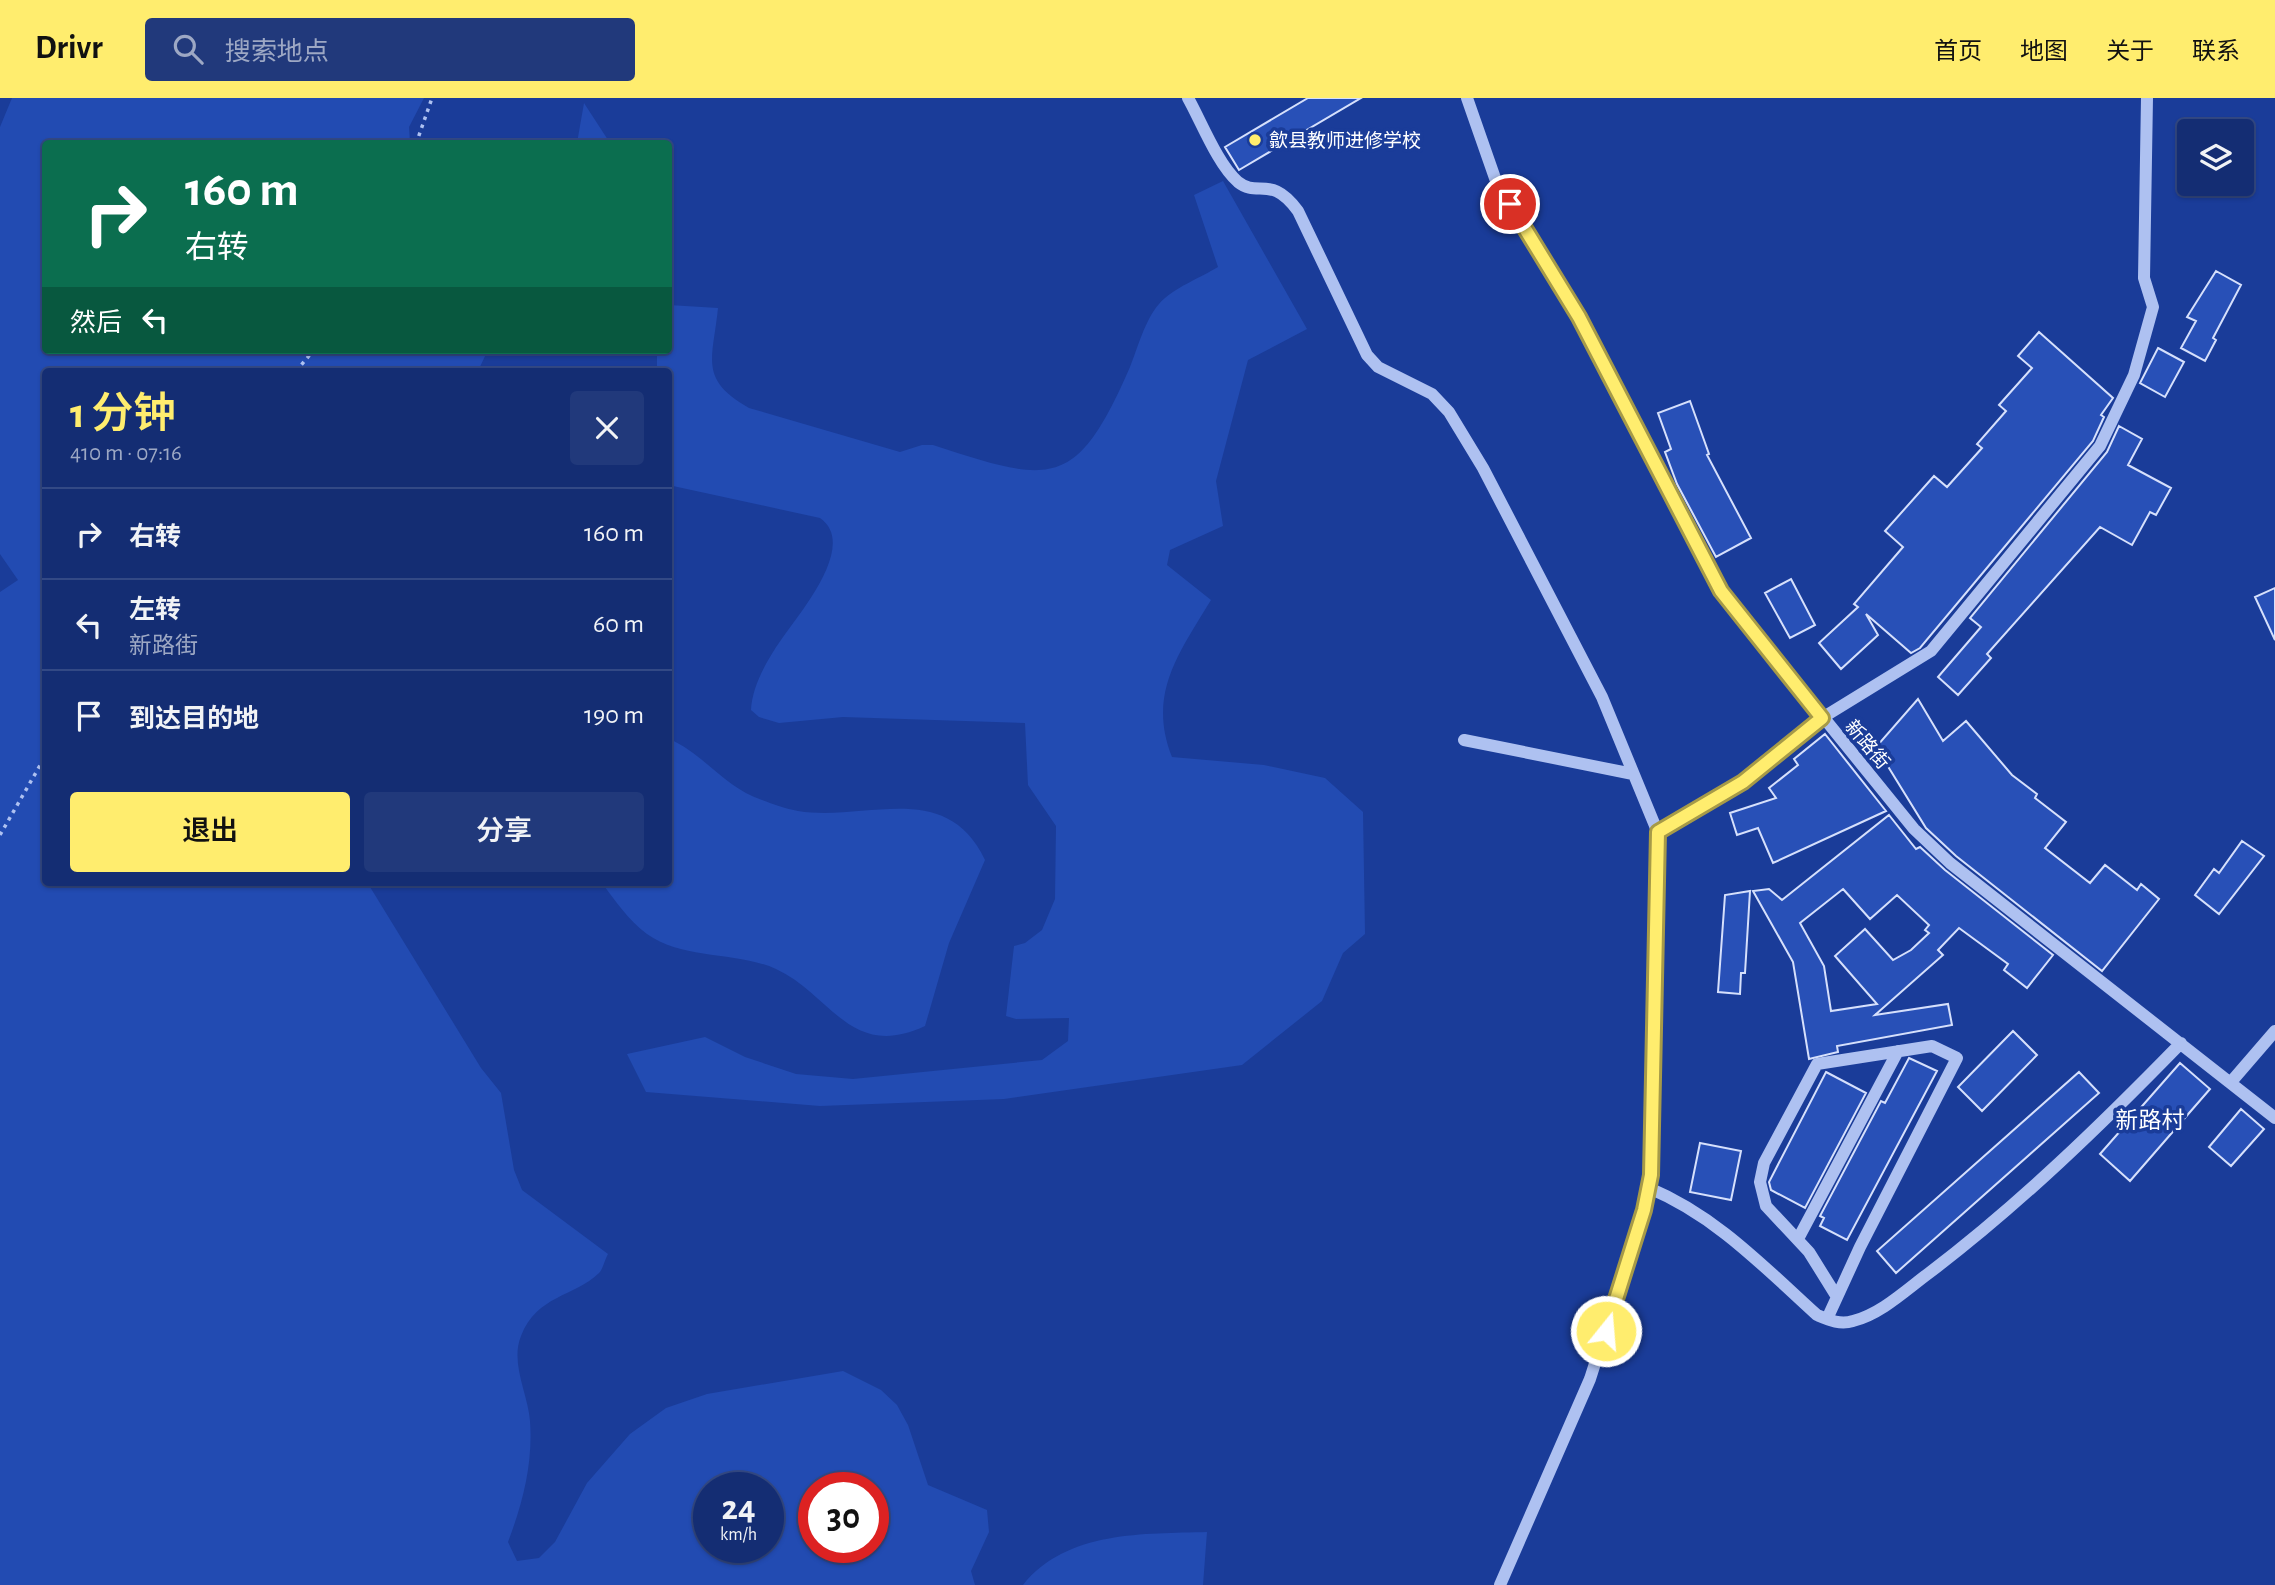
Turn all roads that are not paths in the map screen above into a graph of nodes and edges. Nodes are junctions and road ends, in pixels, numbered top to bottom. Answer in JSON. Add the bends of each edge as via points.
{"nodes":[{"id":1,"x":1188,"y":98,"type":"edge"},
{"id":2,"x":1467,"y":98,"type":"edge"},
{"id":3,"x":2147,"y":98,"type":"edge"},
{"id":4,"x":1822,"y":718,"type":"junction"},
{"id":5,"x":1464,"y":740,"type":"dead end"},
{"id":6,"x":1633,"y":774,"type":"junction"},
{"id":7,"x":1658,"y":832,"type":"junction"},
{"id":8,"x":2275,"y":1031,"type":"edge"},
{"id":9,"x":2181,"y":1043,"type":"junction"},
{"id":10,"x":1898,"y":1051,"type":"junction"},
{"id":11,"x":2231,"y":1082,"type":"junction"},
{"id":12,"x":2275,"y":1118,"type":"edge"},
{"id":13,"x":1649,"y":1188,"type":"junction"},
{"id":14,"x":1798,"y":1239,"type":"junction"},
{"id":15,"x":1837,"y":1297,"type":"junction"},
{"id":16,"x":1827,"y":1319,"type":"junction"},
{"id":17,"x":1500,"y":1585,"type":"edge"}],
"edges":[{"from":1,"to":6,"type":"street","via":[[1229,173],[1240,184],[1281,192],[1298,211],[1367,355],[1378,368],[1425,389],[1449,412],[1516,527],[1602,697]]},
{"from":2,"to":4,"type":"street","name":"新路街","via":[[1496,181],[1579,317],[1721,591]]},
{"from":3,"to":4,"type":"street","via":[[2144,278],[2153,307],[2134,376],[2101,446],[1931,651]]},
{"from":4,"to":7,"type":"street","via":[[1743,782]]},
{"from":4,"to":9,"type":"street","name":"新路街","via":[[1914,829],[1950,863]]},
{"from":5,"to":6,"type":"street"},
{"from":6,"to":7,"type":"street"},
{"from":7,"to":13,"type":"street"},
{"from":8,"to":11,"type":"street"},
{"from":9,"to":11,"type":"street","name":"新路街"},
{"from":9,"to":16,"type":"street","via":[[2071,1152],[1954,1254],[1873,1313],[1851,1322]]},
{"from":10,"to":14,"type":"street"},
{"from":10,"to":14,"type":"street","via":[[1816,1064],[1764,1163],[1760,1182],[1766,1206]]},
{"from":10,"to":15,"type":"street","via":[[1932,1046],[1957,1058]]},
{"from":11,"to":12,"type":"street","name":"新路街"},
{"from":13,"to":16,"type":"street","via":[[1720,1226],[1817,1315]]},
{"from":13,"to":17,"type":"street","via":[[1590,1379]]},
{"from":14,"to":15,"type":"street"},
{"from":15,"to":16,"type":"street"}]}
